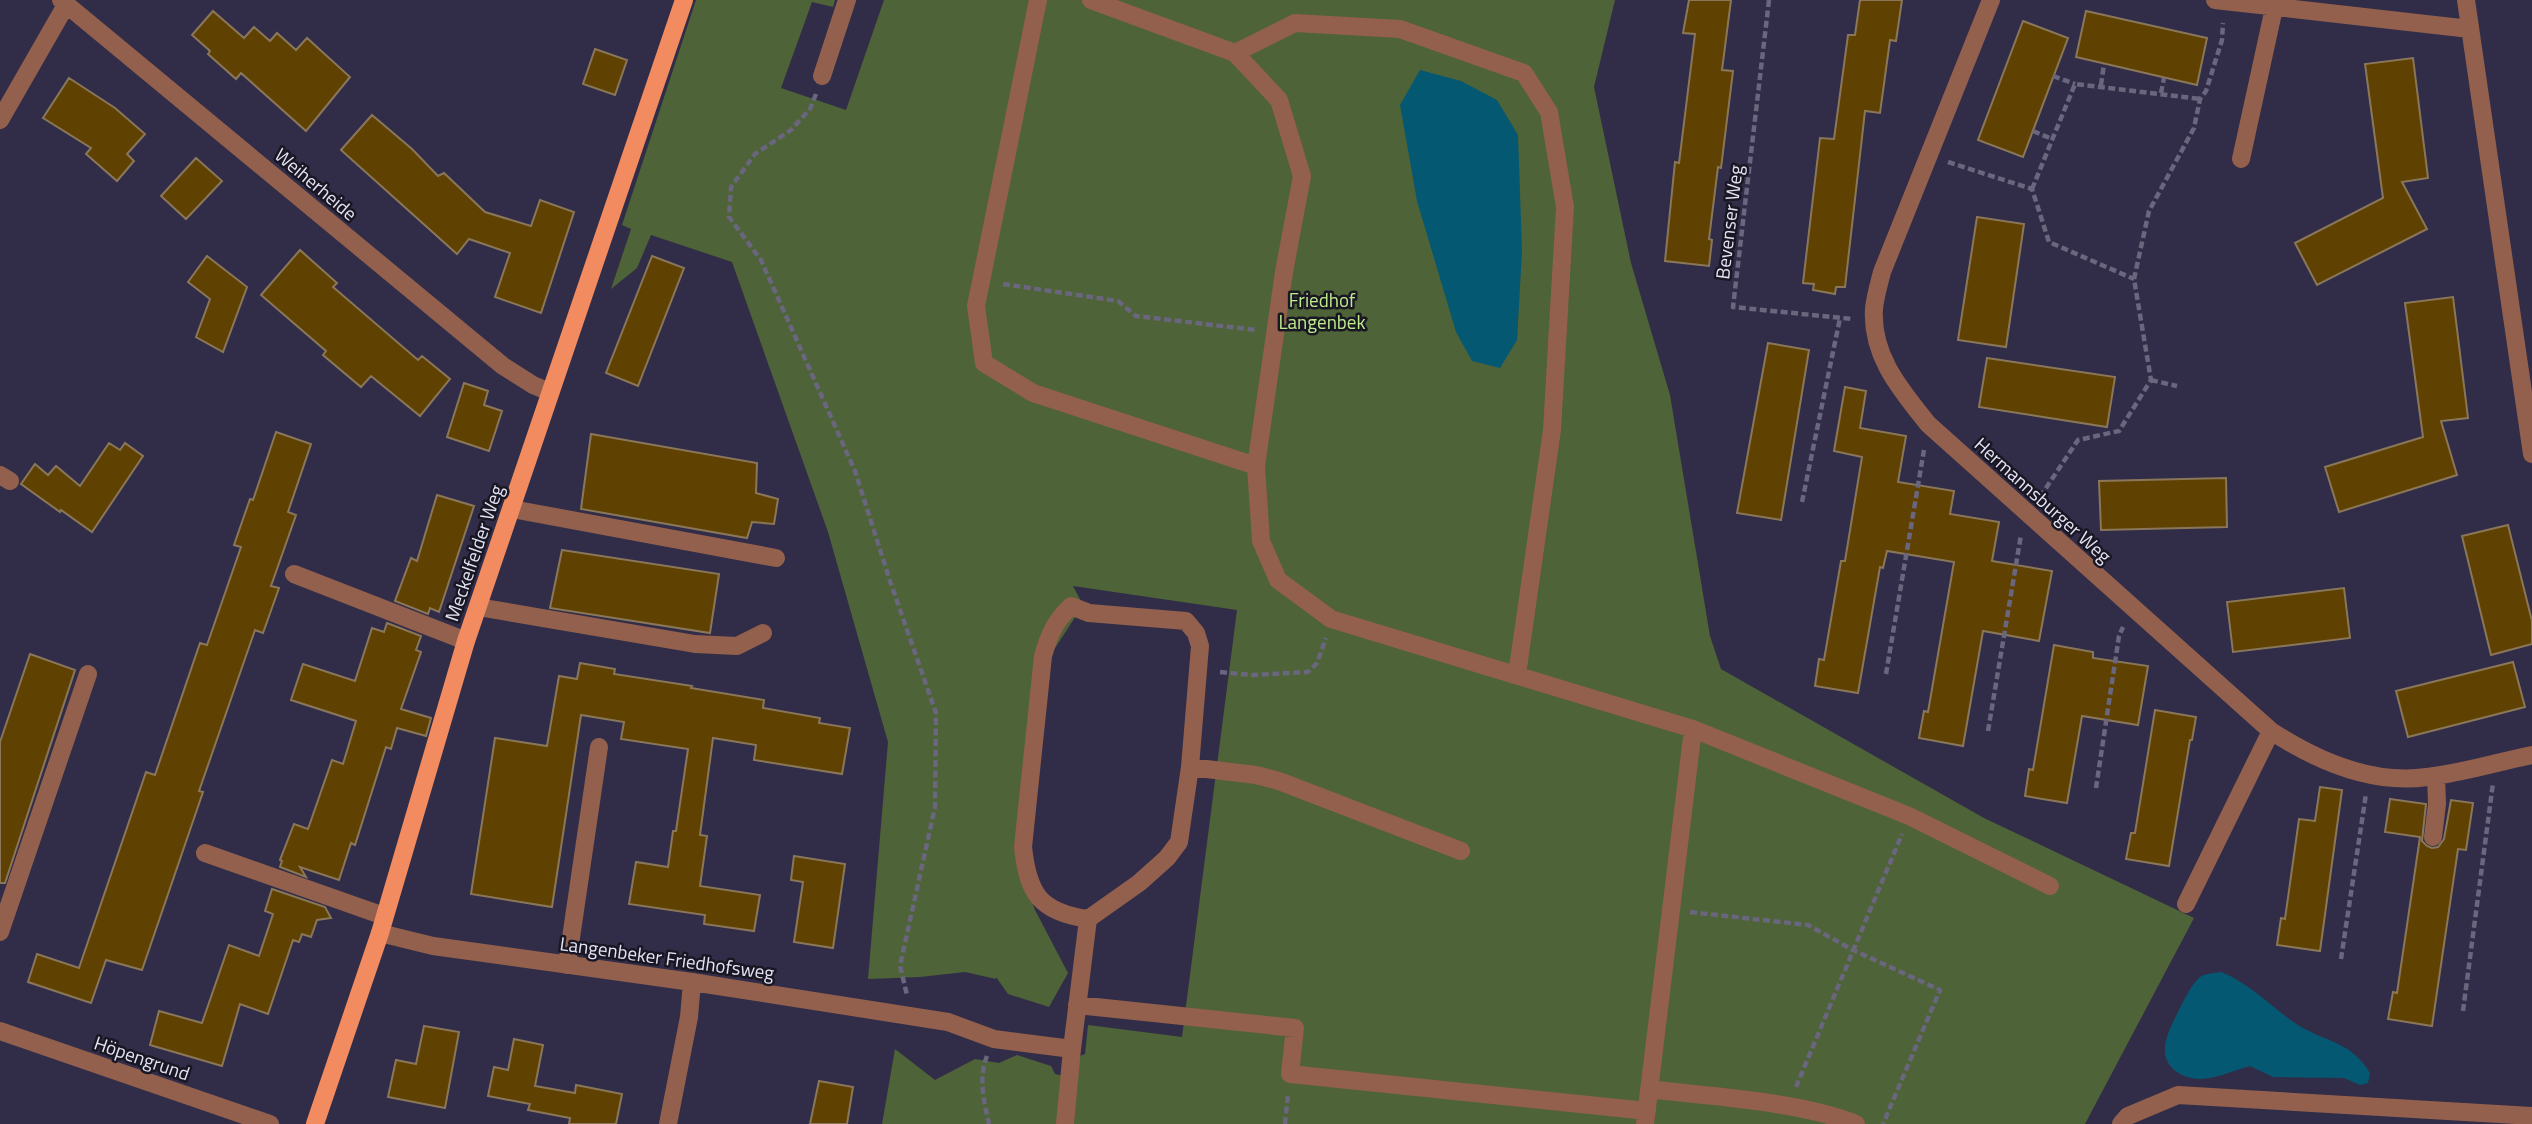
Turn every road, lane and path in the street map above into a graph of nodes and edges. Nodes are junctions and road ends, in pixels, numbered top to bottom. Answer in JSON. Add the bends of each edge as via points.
{"nodes":[{"id":1,"x":684,"y":0,"type":"edge"},
{"id":2,"x":847,"y":0,"type":"edge"},
{"id":3,"x":1038,"y":0,"type":"edge"},
{"id":4,"x":1091,"y":0,"type":"edge"},
{"id":5,"x":1769,"y":0,"type":"edge"},
{"id":6,"x":1990,"y":0,"type":"edge"},
{"id":7,"x":2466,"y":0,"type":"edge"},
{"id":8,"x":2220,"y":1,"type":"edge"},
{"id":9,"x":64,"y":2,"type":"edge"},
{"id":10,"x":2274,"y":8,"type":"junction"},
{"id":11,"x":2470,"y":29,"type":"junction"},
{"id":12,"x":1235,"y":53,"type":"junction"},
{"id":13,"x":2104,"y":64,"type":"dead end"},
{"id":14,"x":822,"y":76,"type":"joint"},
{"id":15,"x":2053,"y":76,"type":"dead end"},
{"id":16,"x":2164,"y":78,"type":"dead end"},
{"id":17,"x":2075,"y":83,"type":"junction"},
{"id":18,"x":2101,"y":85,"type":"junction"},
{"id":19,"x":2161,"y":93,"type":"junction"},
{"id":20,"x":2200,"y":99,"type":"junction"},
{"id":21,"x":0,"y":120,"type":"edge"},
{"id":22,"x":2033,"y":131,"type":"dead end"},
{"id":23,"x":2052,"y":139,"type":"junction"},
{"id":24,"x":1927,"y":155,"type":"junction"},
{"id":25,"x":2241,"y":159,"type":"dead end"},
{"id":26,"x":2032,"y":189,"type":"junction"},
{"id":27,"x":2134,"y":279,"type":"junction"},
{"id":28,"x":981,"y":280,"type":"junction"},
{"id":29,"x":1840,"y":318,"type":"junction"},
{"id":30,"x":1874,"y":322,"type":"junction"},
{"id":31,"x":1275,"y":332,"type":"junction"},
{"id":32,"x":2151,"y":380,"type":"junction"},
{"id":33,"x":2177,"y":386,"type":"dead end"},
{"id":34,"x":550,"y":392,"type":"junction"},
{"id":35,"x":1928,"y":424,"type":"junction"},
{"id":36,"x":2532,"y":454,"type":"edge"},
{"id":37,"x":1256,"y":466,"type":"junction"},
{"id":38,"x":1802,"y":502,"type":"dead end"},
{"id":39,"x":512,"y":509,"type":"junction"},
{"id":40,"x":2026,"y":514,"type":"junction"},
{"id":41,"x":776,"y":558,"type":"dead end"},
{"id":42,"x":294,"y":574,"type":"dead end"},
{"id":43,"x":478,"y":607,"type":"junction"},
{"id":44,"x":2131,"y":608,"type":"junction"},
{"id":45,"x":1331,"y":619,"type":"junction"},
{"id":46,"x":763,"y":633,"type":"dead end"},
{"id":47,"x":466,"y":641,"type":"junction"},
{"id":48,"x":1198,"y":670,"type":"junction"},
{"id":49,"x":88,"y":674,"type":"dead end"},
{"id":50,"x":1886,"y":674,"type":"dead end"},
{"id":51,"x":1517,"y":675,"type":"junction"},
{"id":52,"x":1693,"y":729,"type":"junction"},
{"id":53,"x":1988,"y":731,"type":"dead end"},
{"id":54,"x":2270,"y":731,"type":"junction"},
{"id":55,"x":599,"y":747,"type":"dead end"},
{"id":56,"x":2532,"y":755,"type":"edge"},
{"id":57,"x":2493,"y":763,"type":"junction"},
{"id":58,"x":1190,"y":767,"type":"junction"},
{"id":59,"x":2369,"y":775,"type":"junction"},
{"id":60,"x":2435,"y":776,"type":"junction"},
{"id":61,"x":2096,"y":788,"type":"dead end"},
{"id":62,"x":1909,"y":816,"type":"junction"},
{"id":63,"x":2433,"y":838,"type":"dead end"},
{"id":64,"x":1461,"y":851,"type":"dead end"},
{"id":65,"x":205,"y":853,"type":"dead end"},
{"id":66,"x":2050,"y":886,"type":"dead end"},
{"id":67,"x":2186,"y":904,"type":"dead end"},
{"id":68,"x":1671,"y":910,"type":"junction"},
{"id":69,"x":1088,"y":919,"type":"junction"},
{"id":70,"x":382,"y":924,"type":"junction"},
{"id":71,"x":0,"y":932,"type":"edge"},
{"id":72,"x":1853,"y":950,"type":"junction"},
{"id":73,"x":2341,"y":960,"type":"dead end"},
{"id":74,"x":567,"y":965,"type":"junction"},
{"id":75,"x":692,"y":982,"type":"junction"},
{"id":76,"x":1077,"y":1005,"type":"junction"},
{"id":77,"x":2463,"y":1011,"type":"dead end"},
{"id":78,"x":912,"y":1017,"type":"junction"},
{"id":79,"x":0,"y":1031,"type":"edge"},
{"id":80,"x":993,"y":1039,"type":"junction"},
{"id":81,"x":1072,"y":1049,"type":"junction"},
{"id":82,"x":1290,"y":1074,"type":"junction"},
{"id":83,"x":1650,"y":1089,"type":"junction"},
{"id":84,"x":1787,"y":1107,"type":"junction"},
{"id":85,"x":2532,"y":1116,"type":"edge"},
{"id":86,"x":1646,"y":1118,"type":"edge"},
{"id":87,"x":270,"y":1124,"type":"edge"},
{"id":88,"x":315,"y":1124,"type":"edge"},
{"id":89,"x":668,"y":1124,"type":"edge"},
{"id":90,"x":989,"y":1124,"type":"edge"},
{"id":91,"x":1065,"y":1124,"type":"edge"},
{"id":92,"x":1285,"y":1124,"type":"edge"},
{"id":93,"x":1856,"y":1124,"type":"edge"},
{"id":94,"x":1884,"y":1124,"type":"edge"},
{"id":95,"x":2121,"y":1124,"type":"edge"}],
"edges":[{"from":1,"to":34,"type":"main road","name":"Meckelfelder Weg"},
{"from":2,"to":14,"type":"street"},
{"from":3,"to":28,"type":"street"},
{"from":4,"to":12,"type":"street"},
{"from":5,"to":29,"type":"path","name":"Bevenser Weg","via":[[1733,306]]},
{"from":6,"to":24,"type":"street","name":"Hermannsburger Weg"},
{"from":7,"to":11,"type":"street"},
{"from":8,"to":10,"type":"street"},
{"from":8,"to":20,"type":"path","via":[[2222,40]]},
{"from":9,"to":21,"type":"street"},
{"from":9,"to":34,"type":"street","name":"Weiherheide","via":[[503,366]]},
{"from":10,"to":11,"type":"street"},
{"from":10,"to":25,"type":"street"},
{"from":11,"to":36,"type":"street"},
{"from":12,"to":31,"type":"street","via":[[1279,100],[1301,176]]},
{"from":12,"to":51,"type":"street","via":[[1295,23],[1400,29],[1524,73],[1549,113],[1565,207],[1552,430]]},
{"from":13,"to":18,"type":"path"},
{"from":14,"to":78,"type":"path","via":[[810,109],[791,130],[755,154],[731,187],[729,217],[761,260],[855,471],[936,713],[935,807],[900,966]]},
{"from":15,"to":17,"type":"path"},
{"from":16,"to":19,"type":"path"},
{"from":17,"to":18,"type":"path"},
{"from":17,"to":23,"type":"path"},
{"from":18,"to":19,"type":"path"},
{"from":19,"to":20,"type":"path"},
{"from":20,"to":27,"type":"path","via":[[2193,128],[2149,211]]},
{"from":22,"to":23,"type":"path"},
{"from":23,"to":26,"type":"path"},
{"from":24,"to":26,"type":"path"},
{"from":24,"to":30,"type":"street","name":"Hermannsburger Weg","via":[[1882,272]]},
{"from":26,"to":27,"type":"path","via":[[2049,242]]},
{"from":27,"to":32,"type":"path"},
{"from":28,"to":31,"type":"path","via":[[1118,301],[1136,316]]},
{"from":28,"to":37,"type":"street","via":[[976,306],[984,363],[1033,393]]},
{"from":29,"to":30,"type":"path","name":"Bevenser Weg"},
{"from":29,"to":38,"type":"path"},
{"from":30,"to":35,"type":"street","name":"Hermannsburger Weg","via":[[1891,375]]},
{"from":31,"to":37,"type":"street"},
{"from":32,"to":33,"type":"path"},
{"from":32,"to":40,"type":"path","via":[[2119,431],[2078,440]]},
{"from":34,"to":39,"type":"main road","name":"Meckelfelder Weg"},
{"from":35,"to":40,"type":"street","name":"Hermannsburger Weg"},
{"from":35,"to":50,"type":"path"},
{"from":37,"to":45,"type":"street","via":[[1261,541],[1278,580]]},
{"from":39,"to":41,"type":"street"},
{"from":39,"to":43,"type":"main road","name":"Meckelfelder Weg"},
{"from":40,"to":44,"type":"street","name":"Hermannsburger Weg"},
{"from":40,"to":53,"type":"path"},
{"from":42,"to":47,"type":"street"},
{"from":43,"to":46,"type":"street","via":[[695,644],[737,646]]},
{"from":43,"to":47,"type":"main road","name":"Meckelfelder Weg"},
{"from":44,"to":54,"type":"street","name":"Hermannsburger Weg"},
{"from":44,"to":61,"type":"path","via":[[2119,636]]},
{"from":45,"to":48,"type":"path","via":[[1317,663],[1308,672],[1252,675]]},
{"from":45,"to":51,"type":"street"},
{"from":47,"to":70,"type":"main road","name":"Meckelfelder Weg"},
{"from":48,"to":58,"type":"street"},
{"from":48,"to":69,"type":"street","via":[[1200,646],[1186,621],[1089,612],[1071,606],[1056,620],[1043,656],[1023,847],[1025,870],[1031,886],[1054,911]]},
{"from":49,"to":71,"type":"street"},
{"from":51,"to":52,"type":"street"},
{"from":52,"to":62,"type":"street"},
{"from":52,"to":68,"type":"street"},
{"from":54,"to":59,"type":"street","name":"Hermannsburger Weg","via":[[2301,751]]},
{"from":54,"to":67,"type":"street"},
{"from":55,"to":74,"type":"street"},
{"from":56,"to":57,"type":"street","name":"Hermannsburger Weg"},
{"from":57,"to":60,"type":"street","name":"Hermannsburger Weg"},
{"from":57,"to":77,"type":"path","via":[[2494,792]]},
{"from":58,"to":64,"type":"street","via":[[1279,781]]},
{"from":58,"to":69,"type":"street","via":[[1179,842],[1139,883]]},
{"from":59,"to":60,"type":"street","name":"Hermannsburger Weg"},
{"from":59,"to":73,"type":"path"},
{"from":60,"to":63,"type":"street"},
{"from":62,"to":66,"type":"street"},
{"from":62,"to":72,"type":"path"},
{"from":65,"to":70,"type":"street","name":"Langenbeker Friedhofsweg"},
{"from":68,"to":72,"type":"path","via":[[1808,925]]},
{"from":68,"to":83,"type":"street"},
{"from":69,"to":76,"type":"street"},
{"from":70,"to":74,"type":"street","name":"Langenbeker Friedhofsweg","via":[[433,946]]},
{"from":70,"to":88,"type":"main road","name":"Meckelfelder Weg"},
{"from":72,"to":84,"type":"path"},
{"from":72,"to":94,"type":"path","via":[[1940,990]]},
{"from":74,"to":75,"type":"street","name":"Langenbeker Friedhofsweg"},
{"from":75,"to":78,"type":"street","name":"Langenbeker Friedhofsweg"},
{"from":75,"to":89,"type":"street"},
{"from":76,"to":81,"type":"street"},
{"from":76,"to":82,"type":"street","via":[[1295,1028]]},
{"from":78,"to":80,"type":"street","name":"Langenbeker Friedhofsweg","via":[[948,1022]]},
{"from":79,"to":87,"type":"street","name":"Höpengrund"},
{"from":80,"to":81,"type":"street","name":"Langenbeker Friedhofsweg"},
{"from":80,"to":90,"type":"path","via":[[982,1090]]},
{"from":81,"to":91,"type":"street"},
{"from":82,"to":86,"type":"street"},
{"from":82,"to":92,"type":"path"},
{"from":83,"to":84,"type":"street"},
{"from":83,"to":86,"type":"street"},
{"from":84,"to":93,"type":"street"},
{"from":85,"to":95,"type":"street","via":[[2178,1095],[2128,1116]]}]}
